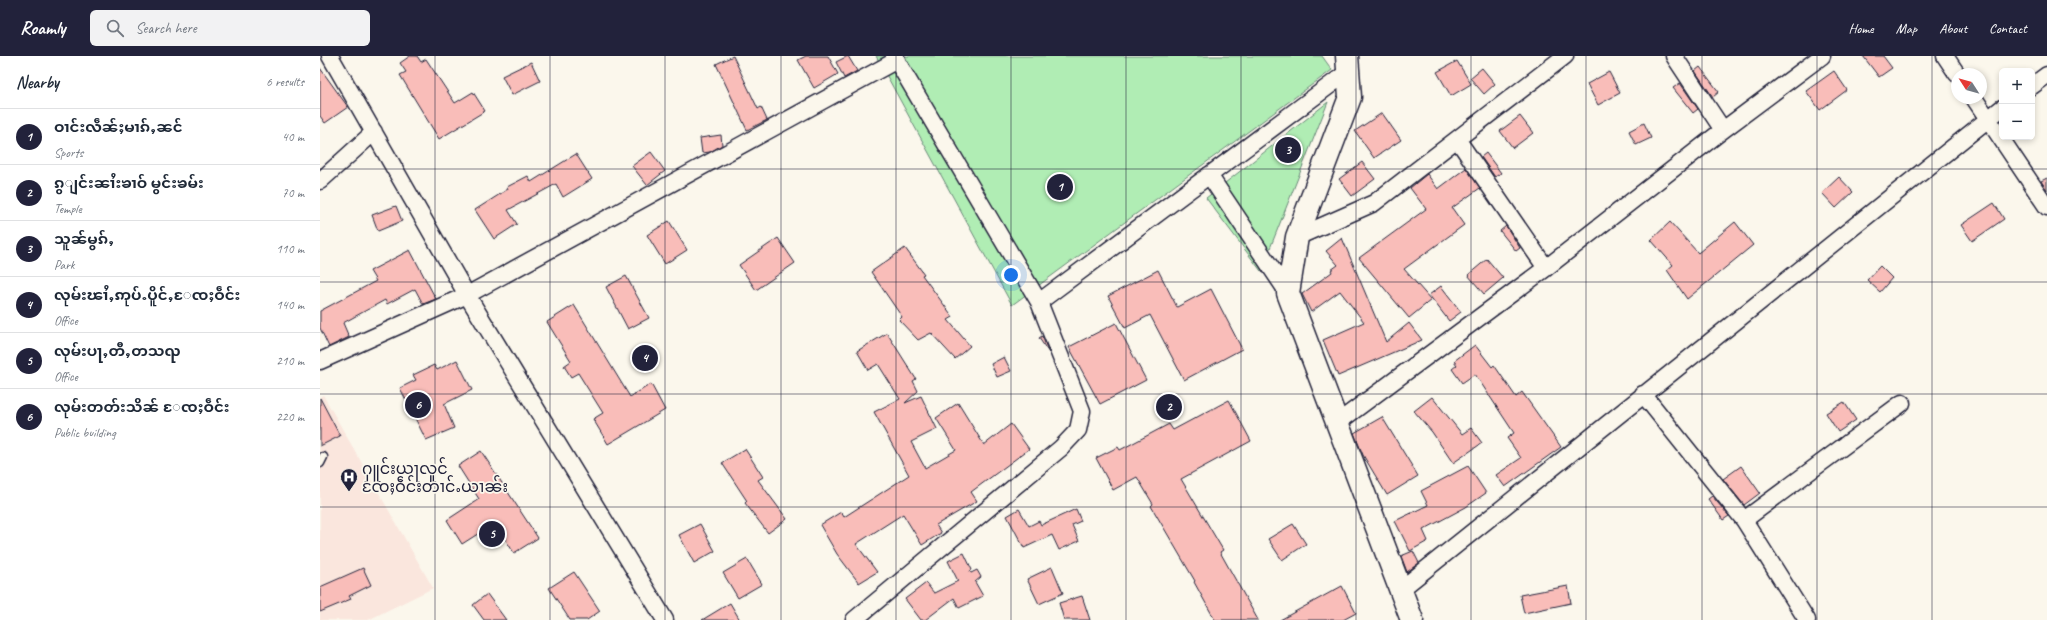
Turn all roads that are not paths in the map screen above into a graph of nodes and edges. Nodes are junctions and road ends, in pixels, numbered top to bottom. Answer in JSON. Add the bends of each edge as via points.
{"nodes":[{"id":1,"x":1565,"y":56,"type":"edge"},
{"id":2,"x":1674,"y":56,"type":"edge"},
{"id":3,"x":1822,"y":56,"type":"edge"},
{"id":4,"x":1945,"y":56,"type":"edge"},
{"id":5,"x":895,"y":58,"type":"edge"},
{"id":6,"x":330,"y":59,"type":"edge"},
{"id":7,"x":1348,"y":63,"type":"edge"},
{"id":8,"x":1953,"y":68,"type":"edge"},
{"id":9,"x":2047,"y":75,"type":"edge"},
{"id":10,"x":2035,"y":84,"type":"edge"},
{"id":11,"x":1978,"y":104,"type":"edge"},
{"id":12,"x":1999,"y":110,"type":"edge"},
{"id":13,"x":1988,"y":118,"type":"junction"},
{"id":14,"x":1723,"y":130,"type":"junction"},
{"id":15,"x":374,"y":132,"type":"junction"},
{"id":16,"x":1457,"y":139,"type":"junction"},
{"id":17,"x":1209,"y":175,"type":"junction"},
{"id":18,"x":320,"y":181,"type":"edge"},
{"id":19,"x":2047,"y":207,"type":"edge"},
{"id":20,"x":1297,"y":237,"type":"junction"},
{"id":21,"x":1546,"y":268,"type":"junction"},
{"id":22,"x":1288,"y":293,"type":"junction"},
{"id":23,"x":468,"y":296,"type":"junction"},
{"id":24,"x":1039,"y":302,"type":"junction"},
{"id":25,"x":320,"y":362,"type":"edge"},
{"id":26,"x":1643,"y":394,"type":"junction"},
{"id":27,"x":1902,"y":403,"type":"dead end"},
{"id":28,"x":1337,"y":423,"type":"junction"},
{"id":29,"x":1744,"y":520,"type":"junction"},
{"id":30,"x":1400,"y":590,"type":"junction"},
{"id":31,"x":665,"y":620,"type":"edge"},
{"id":32,"x":854,"y":620,"type":"edge"},
{"id":33,"x":1412,"y":620,"type":"edge"},
{"id":34,"x":1807,"y":620,"type":"edge"}],
"edges":[{"from":1,"to":16,"type":"street"},
{"from":2,"to":14,"type":"street"},
{"from":3,"to":14,"type":"street"},
{"from":4,"to":8,"type":"street"},
{"from":5,"to":23,"type":"street"},
{"from":5,"to":24,"type":"street"},
{"from":6,"to":15,"type":"street"},
{"from":7,"to":17,"type":"street"},
{"from":7,"to":20,"type":"main road","via":[[1350,97]]},
{"from":9,"to":10,"type":"street"},
{"from":11,"to":13,"type":"street"},
{"from":12,"to":13,"type":"street"},
{"from":13,"to":19,"type":"street"},
{"from":13,"to":26,"type":"street"},
{"from":14,"to":21,"type":"street"},
{"from":15,"to":18,"type":"street"},
{"from":15,"to":23,"type":"street"},
{"from":16,"to":20,"type":"street","via":[[1374,203]]},
{"from":16,"to":21,"type":"street"},
{"from":17,"to":22,"type":"street"},
{"from":17,"to":24,"type":"street"},
{"from":20,"to":22,"type":"main road"},
{"from":21,"to":28,"type":"street"},
{"from":22,"to":28,"type":"main road"},
{"from":23,"to":25,"type":"street"},
{"from":23,"to":31,"type":"street"},
{"from":24,"to":32,"type":"street","via":[[1082,412],[1078,430],[1061,448]]},
{"from":26,"to":29,"type":"street"},
{"from":26,"to":30,"type":"street"},
{"from":27,"to":29,"type":"street"},
{"from":28,"to":30,"type":"main road"},
{"from":29,"to":34,"type":"street"},
{"from":30,"to":33,"type":"main road"}]}
